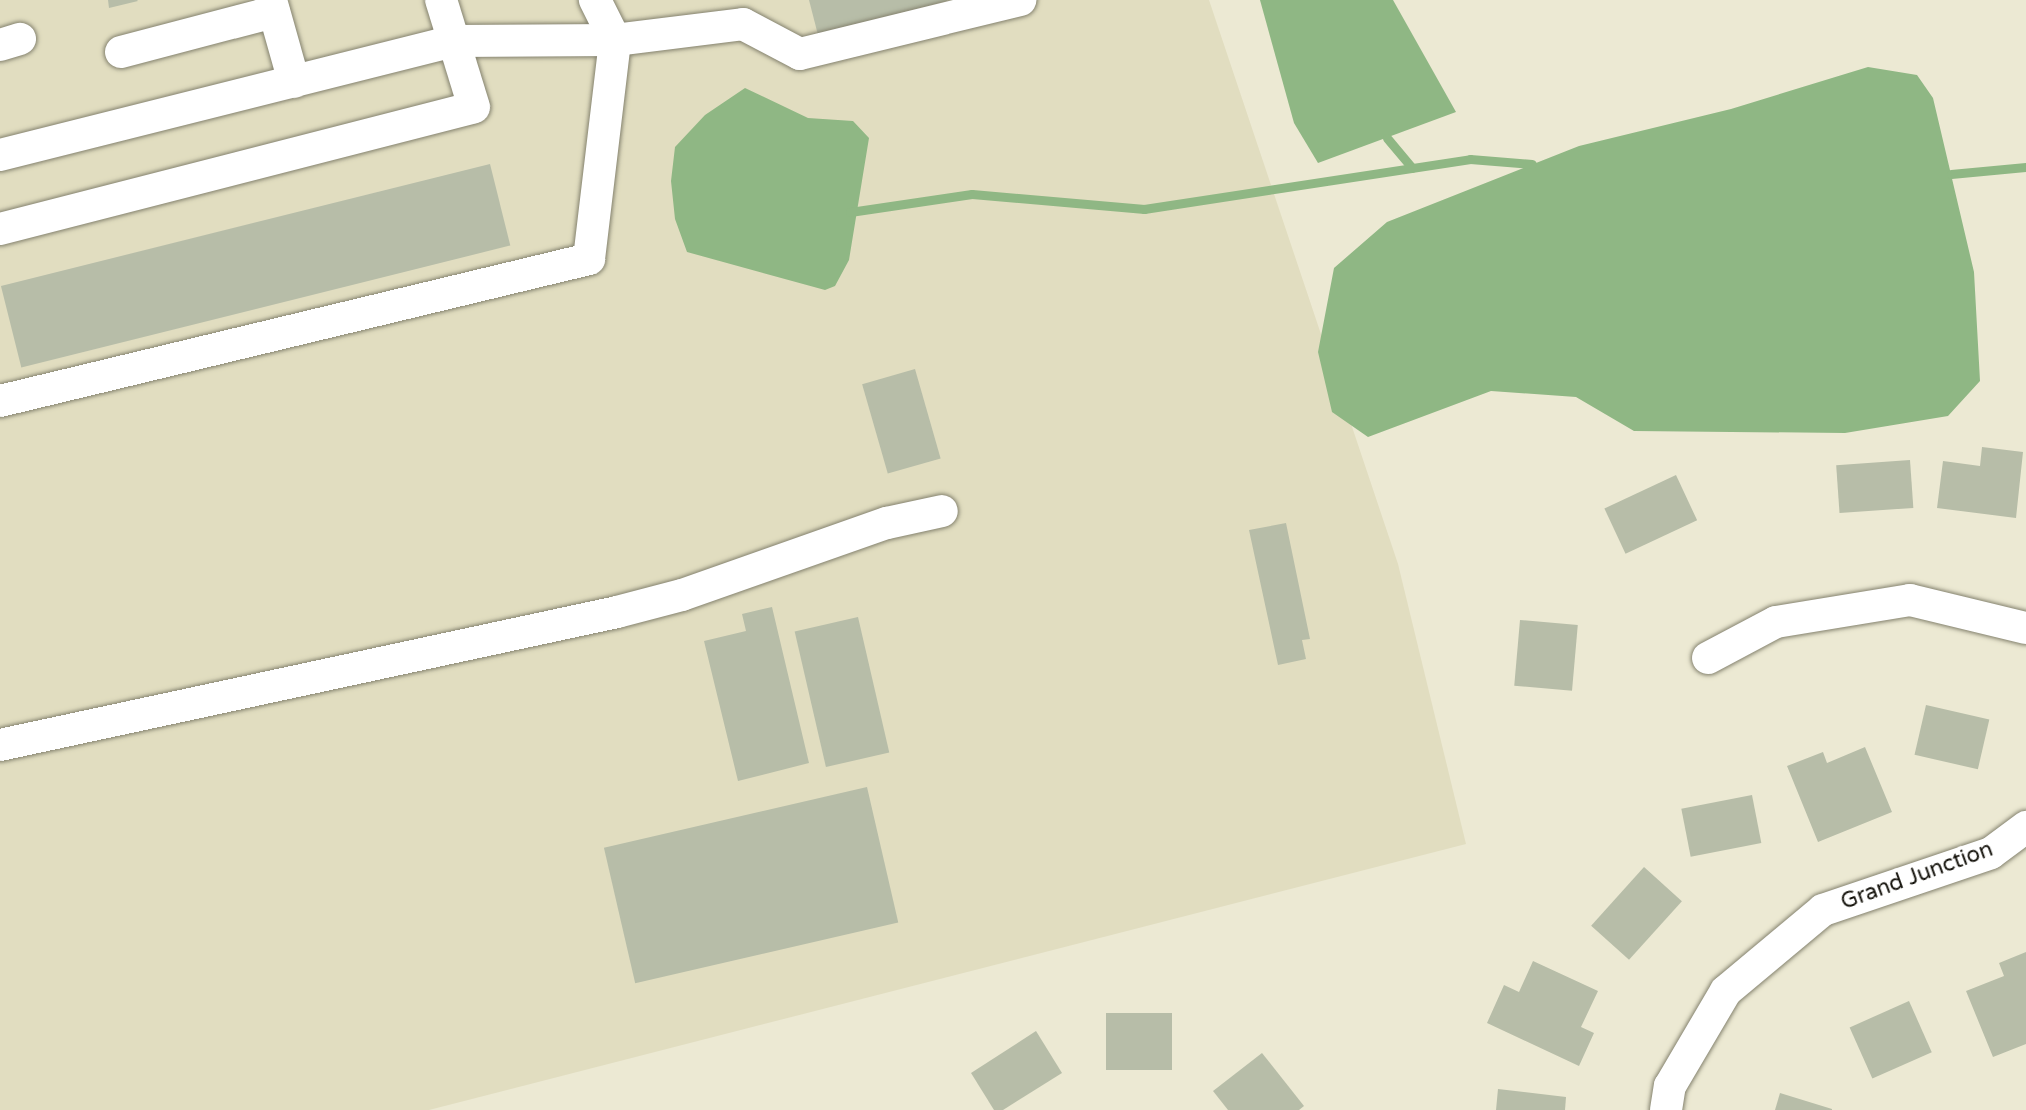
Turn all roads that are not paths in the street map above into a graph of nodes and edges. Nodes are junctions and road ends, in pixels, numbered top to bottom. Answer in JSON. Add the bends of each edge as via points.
{"nodes":[{"id":1,"x":441,"y":0,"type":"edge"},
{"id":2,"x":595,"y":0,"type":"edge"},
{"id":3,"x":1020,"y":0,"type":"edge"},
{"id":4,"x":273,"y":6,"type":"edge"},
{"id":5,"x":740,"y":12,"type":"edge"},
{"id":6,"x":615,"y":40,"type":"junction"},
{"id":7,"x":455,"y":41,"type":"junction"},
{"id":8,"x":121,"y":52,"type":"dead end"},
{"id":9,"x":294,"y":82,"type":"junction"},
{"id":10,"x":0,"y":155,"type":"edge"},
{"id":11,"x":0,"y":229,"type":"edge"},
{"id":12,"x":0,"y":401,"type":"edge"},
{"id":13,"x":942,"y":511,"type":"dead end"},
{"id":14,"x":2026,"y":628,"type":"edge"},
{"id":15,"x":1708,"y":658,"type":"dead end"},
{"id":16,"x":0,"y":745,"type":"edge"},
{"id":17,"x":2026,"y":827,"type":"edge"},
{"id":18,"x":1666,"y":1110,"type":"edge"}],
"edges":[{"from":1,"to":7,"type":"street"},
{"from":2,"to":6,"type":"street"},
{"from":3,"to":5,"type":"street","via":[[800,54]]},
{"from":4,"to":8,"type":"street"},
{"from":4,"to":9,"type":"street"},
{"from":5,"to":6,"type":"street"},
{"from":6,"to":7,"type":"street"},
{"from":6,"to":12,"type":"street","via":[[589,259]]},
{"from":7,"to":9,"type":"street"},
{"from":7,"to":11,"type":"street","via":[[474,107]]},
{"from":9,"to":10,"type":"street"},
{"from":13,"to":16,"type":"street","via":[[887,523],[630,608]]},
{"from":14,"to":15,"type":"street","via":[[1910,600],[1776,622]]},
{"from":17,"to":18,"type":"street","name":"Grand Junction","via":[[1991,853],[1823,910],[1726,991],[1670,1086]]}]}
